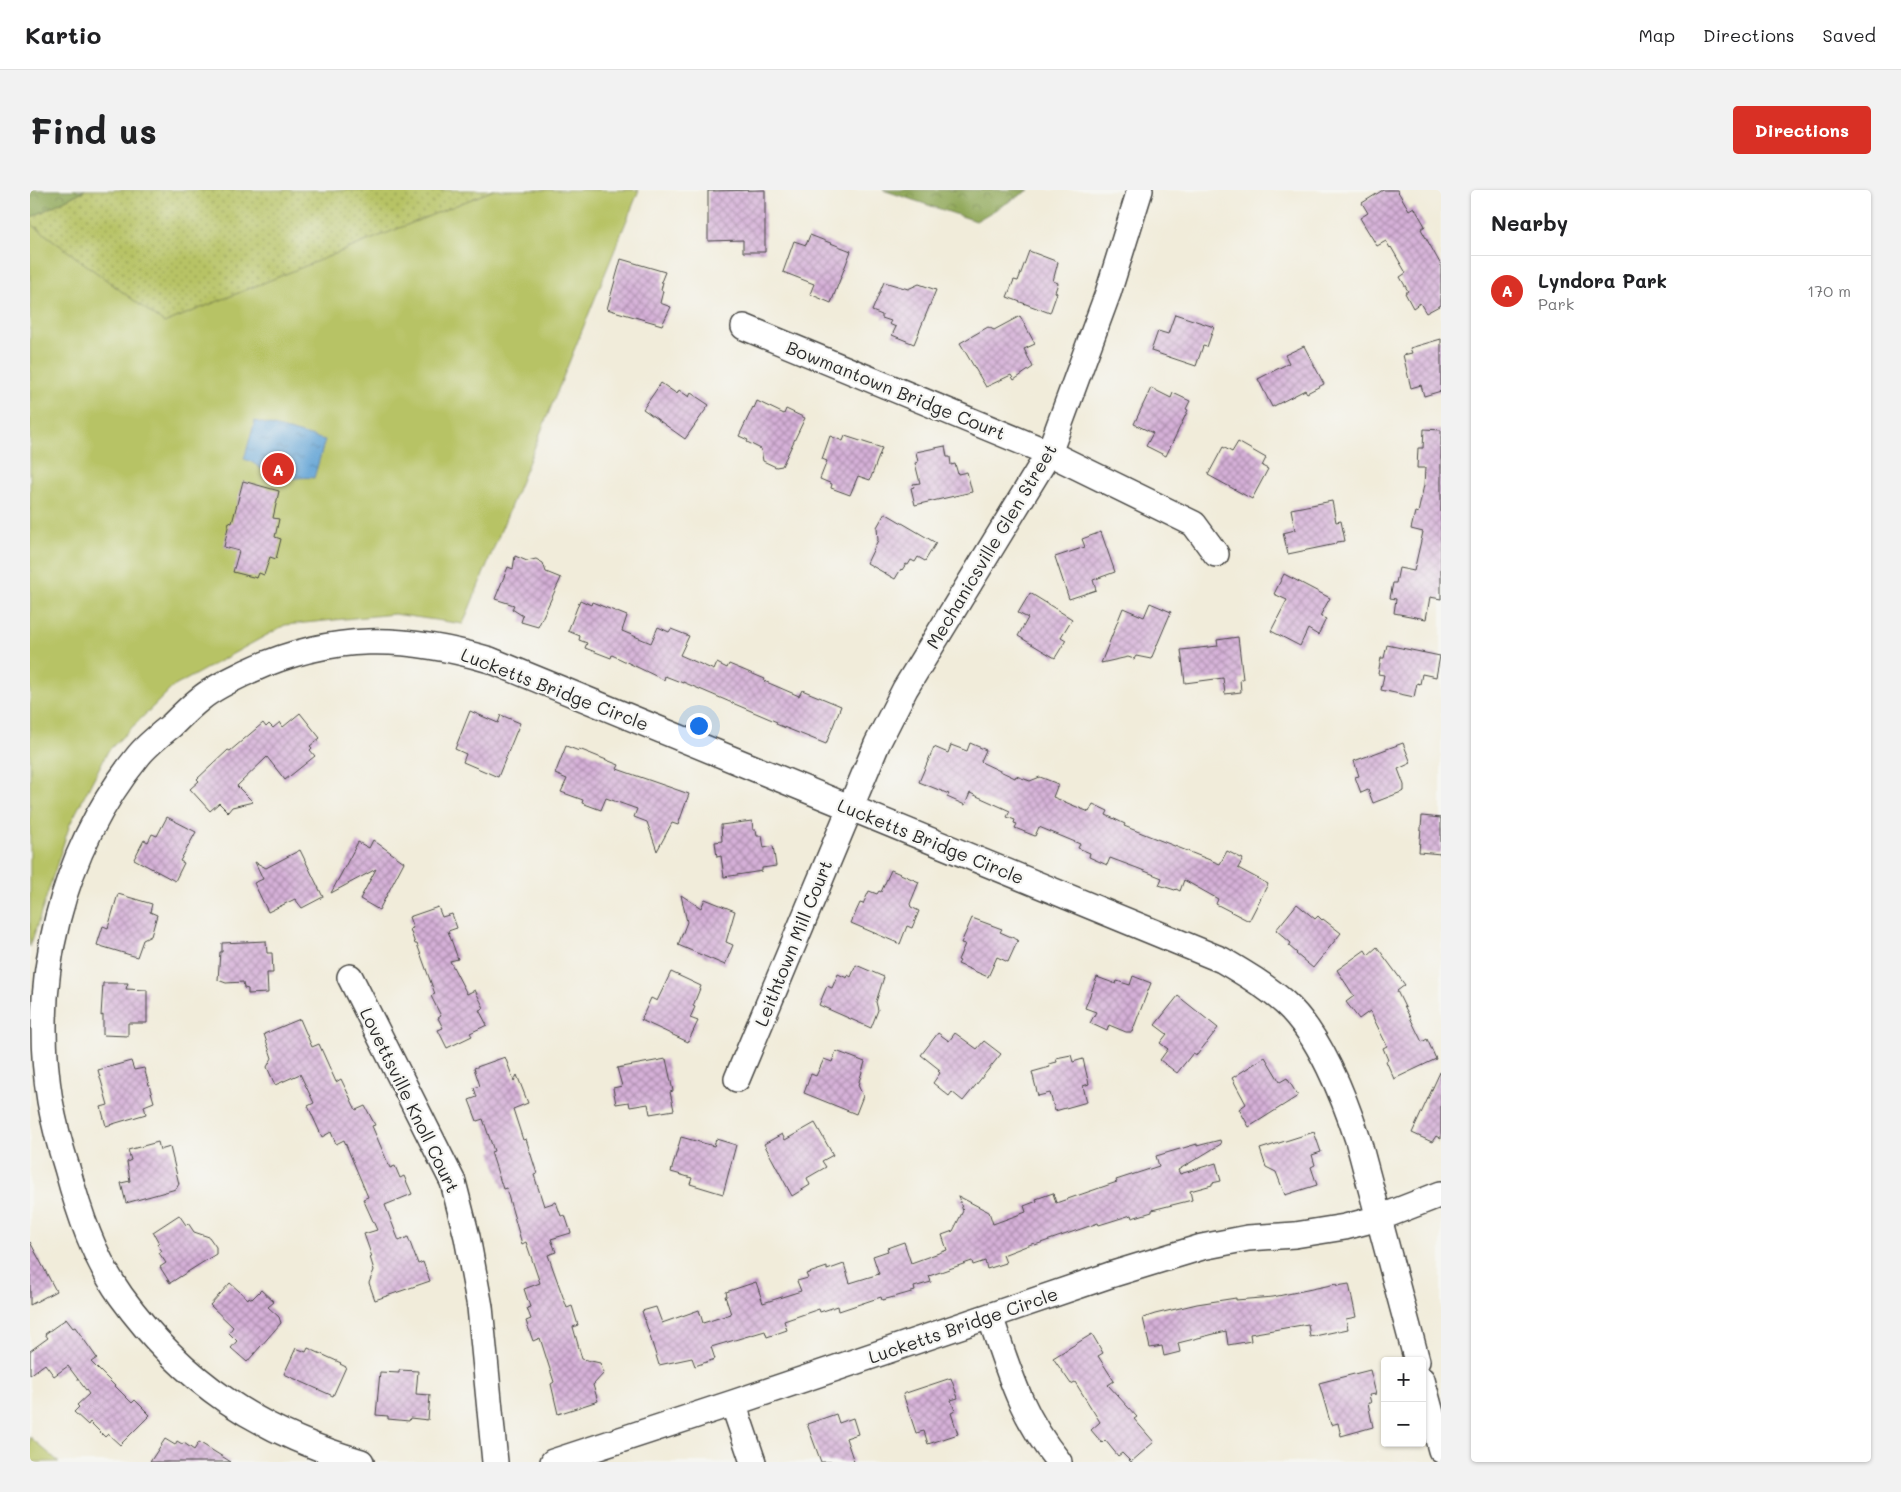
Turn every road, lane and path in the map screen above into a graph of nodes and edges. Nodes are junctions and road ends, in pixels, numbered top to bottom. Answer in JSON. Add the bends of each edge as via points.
{"nodes":[{"id":1,"x":1140,"y":190,"type":"edge"},
{"id":2,"x":744,"y":327,"type":"dead end"},
{"id":3,"x":1049,"y":453,"type":"junction"},
{"id":4,"x":1216,"y":554,"type":"dead end"},
{"id":5,"x":849,"y":808,"type":"junction"},
{"id":6,"x":350,"y":977,"type":"dead end"},
{"id":7,"x":737,"y":1079,"type":"dead end"},
{"id":8,"x":1441,"y":1194,"type":"edge"},
{"id":9,"x":1379,"y":1218,"type":"junction"},
{"id":10,"x":990,"y":1316,"type":"junction"},
{"id":11,"x":1416,"y":1357,"type":"edge"},
{"id":12,"x":1426,"y":1395,"type":"edge"},
{"id":13,"x":733,"y":1403,"type":"junction"},
{"id":14,"x":1441,"y":1450,"type":"edge"},
{"id":15,"x":361,"y":1462,"type":"edge"},
{"id":16,"x":494,"y":1462,"type":"edge"},
{"id":17,"x":553,"y":1462,"type":"edge"},
{"id":18,"x":753,"y":1462,"type":"edge"},
{"id":19,"x":1059,"y":1462,"type":"edge"}],
"edges":[{"from":1,"to":3,"type":"street","name":"Mechanicsville Glen Street","via":[[1108,293]]},
{"from":2,"to":3,"type":"street","name":"Bowmantown Bridge Court"},
{"from":3,"to":4,"type":"street","name":"Bowmantown Bridge Court","via":[[1194,524]]},
{"from":3,"to":5,"type":"street","name":"Mechanicsville Glen Street","via":[[905,689]]},
{"from":5,"to":7,"type":"street","name":"Leithtown Mill Court"},
{"from":5,"to":9,"type":"street","name":"Lucketts Bridge Circle","via":[[1222,960],[1256,980],[1287,1004],[1321,1052],[1347,1105]]},
{"from":5,"to":15,"type":"street","name":"Lucketts Bridge Circle","via":[[490,660],[421,644],[380,641],[341,644],[267,663],[233,678],[201,698],[140,754],[108,800],[68,880],[54,929],[44,988],[43,1039],[49,1099],[75,1200],[95,1251],[120,1294],[151,1334],[197,1379],[246,1414],[283,1434]]},
{"from":6,"to":16,"type":"street","name":"Lovettsville Knoll Court","via":[[453,1182],[480,1307]]},
{"from":8,"to":9,"type":"street","name":"Lucketts Bridge Circle"},
{"from":9,"to":10,"type":"street","name":"Lucketts Bridge Circle","via":[[1345,1227],[1248,1238],[1202,1247]]},
{"from":9,"to":11,"type":"street"},
{"from":10,"to":13,"type":"street","name":"Lucketts Bridge Circle"},
{"from":10,"to":19,"type":"street","via":[[1024,1410]]},
{"from":12,"to":14,"type":"street"},
{"from":13,"to":17,"type":"street","name":"Lucketts Bridge Circle"},
{"from":13,"to":18,"type":"street"}]}
